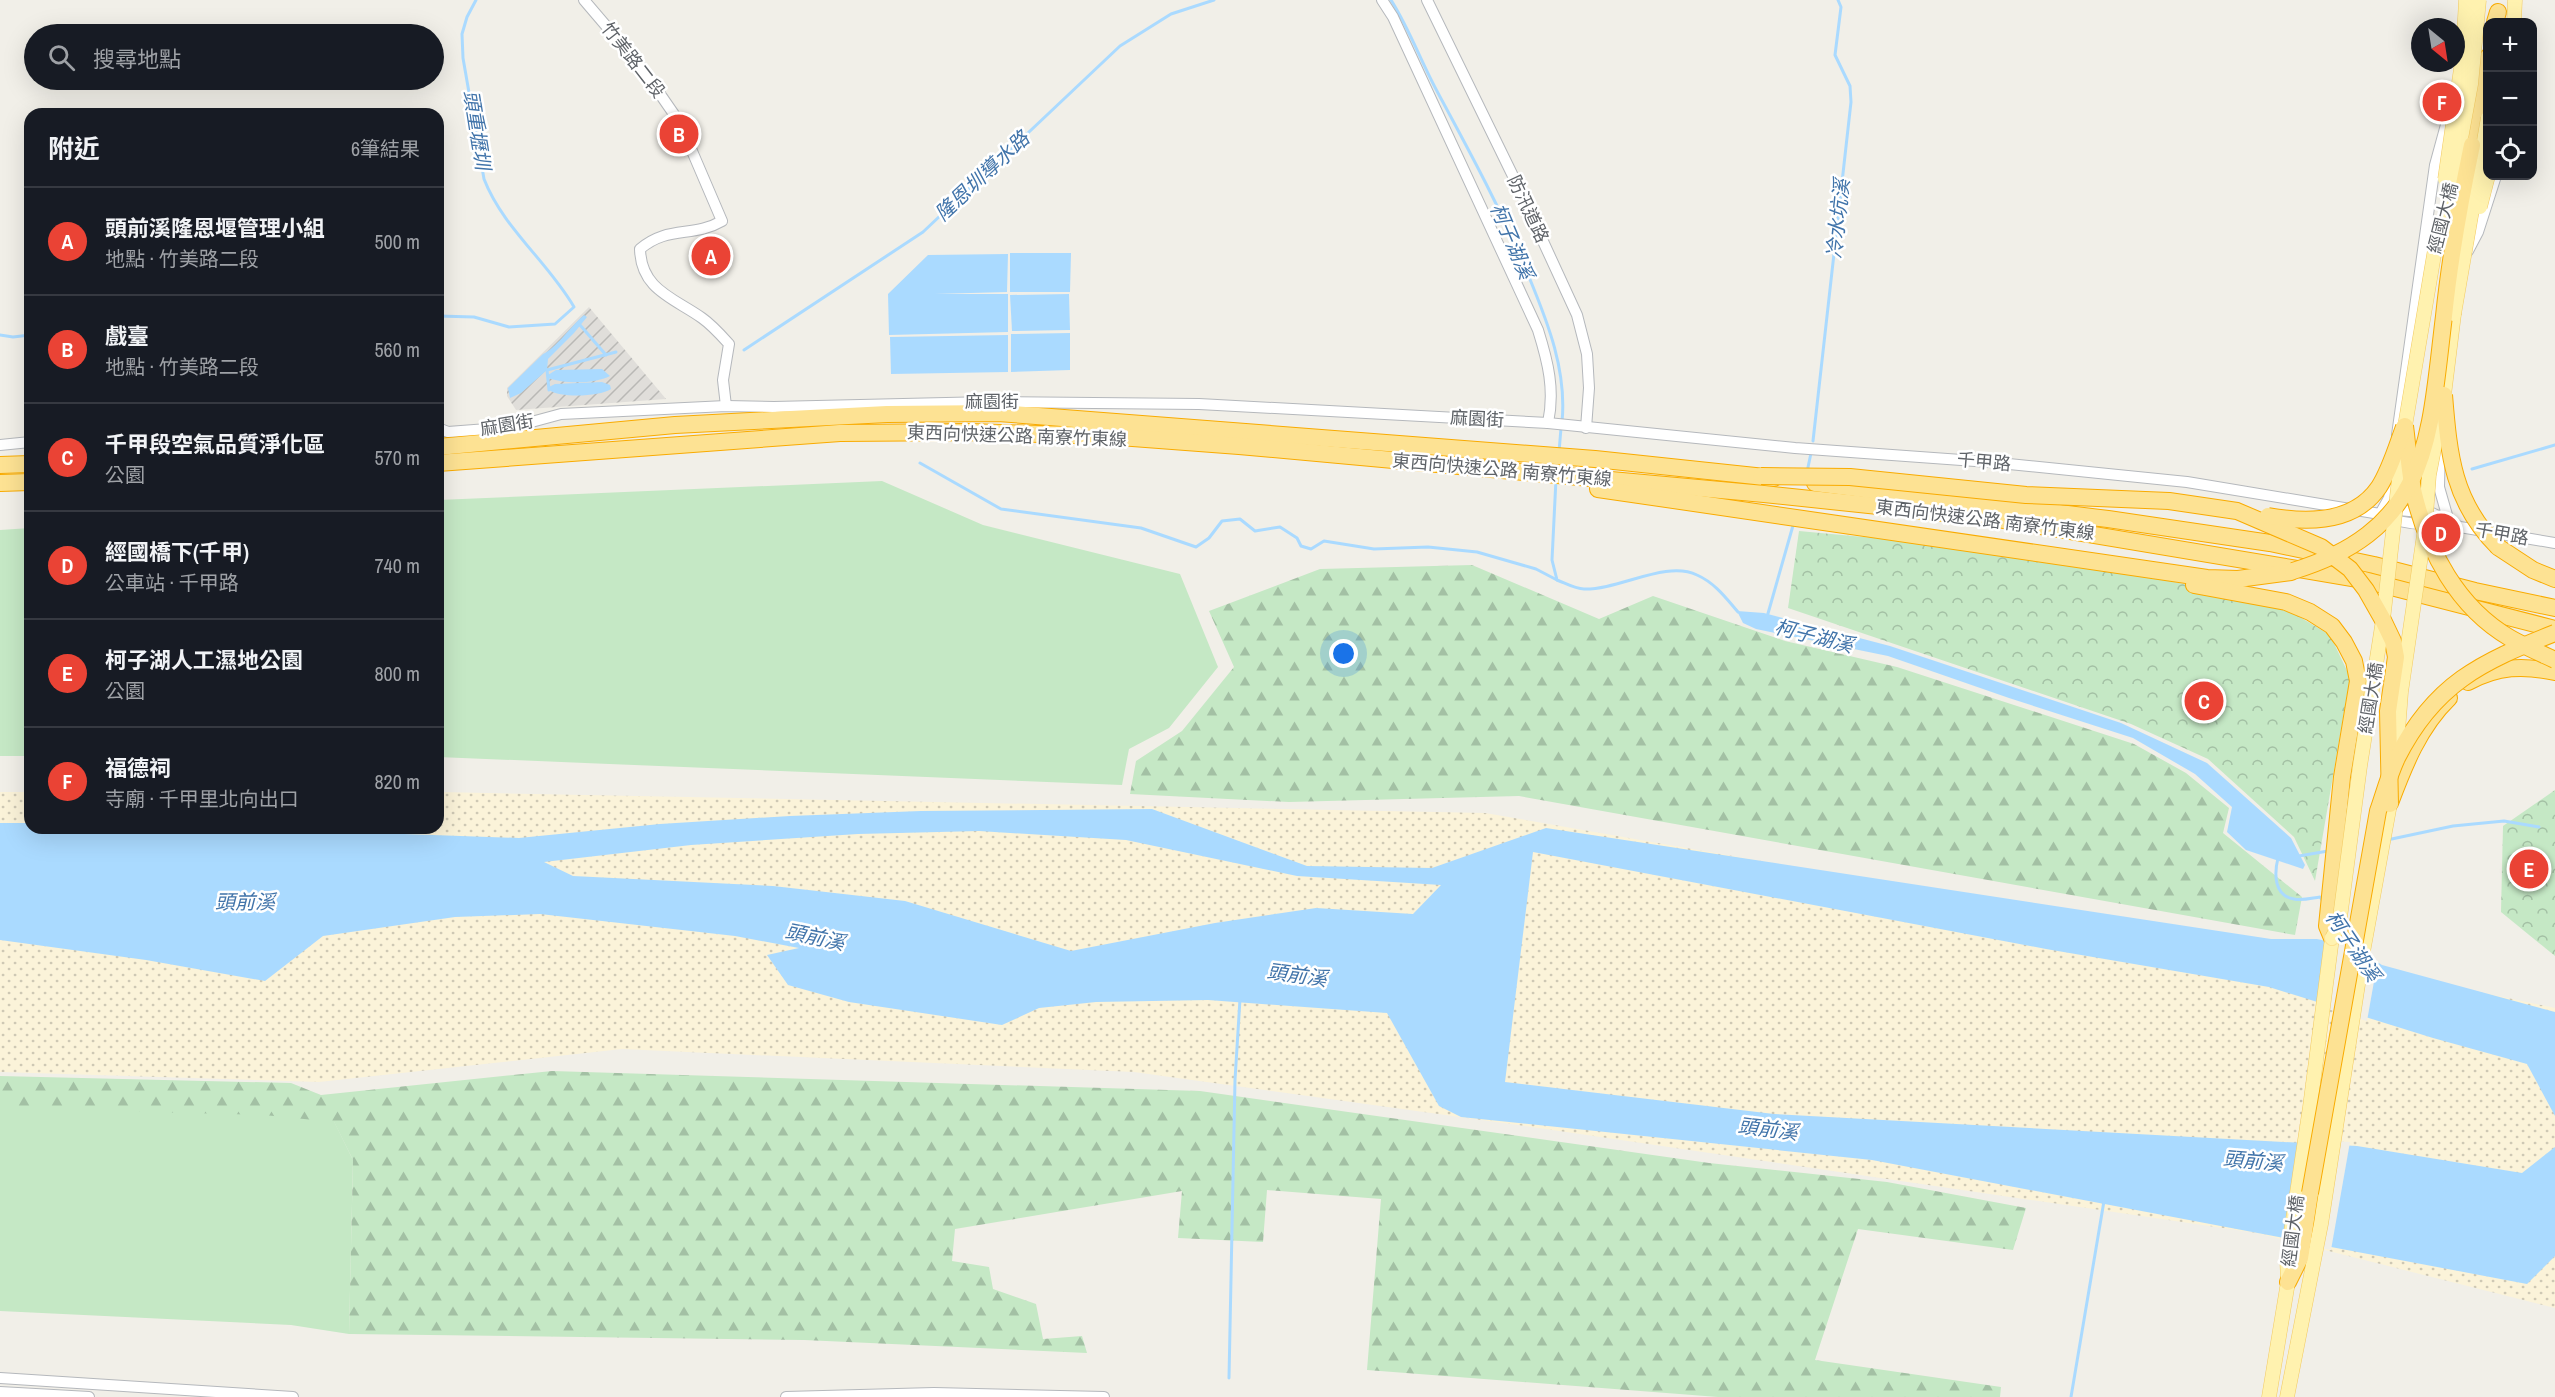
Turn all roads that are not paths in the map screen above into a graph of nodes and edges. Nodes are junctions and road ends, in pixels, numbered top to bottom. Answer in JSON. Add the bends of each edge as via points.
{"nodes":[{"id":1,"x":584,"y":0,"type":"edge"},
{"id":2,"x":1382,"y":0,"type":"edge"},
{"id":3,"x":1426,"y":0,"type":"edge"},
{"id":4,"x":2464,"y":0,"type":"edge"},
{"id":5,"x":2472,"y":0,"type":"edge"},
{"id":6,"x":2479,"y":0,"type":"edge"},
{"id":7,"x":2515,"y":0,"type":"edge"},
{"id":8,"x":2521,"y":0,"type":"edge"},
{"id":9,"x":2516,"y":18,"type":"edge"},
{"id":10,"x":2517,"y":18,"type":"edge"},
{"id":11,"x":2485,"y":72,"type":"edge"},
{"id":12,"x":2486,"y":126,"type":"edge"},
{"id":13,"x":2434,"y":176,"type":"junction"},
{"id":14,"x":2487,"y":180,"type":"edge"},
{"id":15,"x":2488,"y":180,"type":"edge"},
{"id":16,"x":2495,"y":180,"type":"edge"},
{"id":17,"x":2432,"y":190,"type":"junction"},
{"id":18,"x":2490,"y":196,"type":"junction"},
{"id":19,"x":2428,"y":221,"type":"junction"},
{"id":20,"x":2478,"y":232,"type":"junction"},
{"id":21,"x":2435,"y":249,"type":"junction"},
{"id":22,"x":2454,"y":314,"type":"junction"},
{"id":23,"x":2444,"y":395,"type":"junction"},
{"id":24,"x":726,"y":406,"type":"junction"},
{"id":25,"x":1548,"y":423,"type":"junction"},
{"id":26,"x":2405,"y":426,"type":"junction"},
{"id":27,"x":1586,"y":428,"type":"junction"},
{"id":28,"x":444,"y":430,"type":"edge"},
{"id":29,"x":24,"y":443,"type":"edge"},
{"id":30,"x":0,"y":445,"type":"edge"},
{"id":31,"x":444,"y":446,"type":"edge"},
{"id":32,"x":444,"y":463,"type":"edge"},
{"id":33,"x":2395,"y":463,"type":"junction"},
{"id":34,"x":24,"y":464,"type":"edge"},
{"id":35,"x":0,"y":465,"type":"edge"},
{"id":36,"x":2439,"y":465,"type":"junction"},
{"id":37,"x":1467,"y":467,"type":"junction"},
{"id":38,"x":1761,"y":476,"type":"junction"},
{"id":39,"x":24,"y":482,"type":"edge"},
{"id":40,"x":0,"y":483,"type":"edge"},
{"id":41,"x":1992,"y":511,"type":"junction"},
{"id":42,"x":2237,"y":511,"type":"junction"},
{"id":43,"x":2380,"y":514,"type":"junction"},
{"id":44,"x":2449,"y":522,"type":"junction"},
{"id":45,"x":2425,"y":528,"type":"junction"},
{"id":46,"x":2555,"y":543,"type":"edge"},
{"id":47,"x":2097,"y":562,"type":"junction"},
{"id":48,"x":2555,"y":579,"type":"edge"},
{"id":49,"x":2555,"y":608,"type":"edge"},
{"id":50,"x":2383,"y":620,"type":"junction"},
{"id":51,"x":2555,"y":631,"type":"edge"},
{"id":52,"x":2555,"y":660,"type":"edge"},
{"id":53,"x":2555,"y":672,"type":"edge"},
{"id":54,"x":2390,"y":804,"type":"junction"},
{"id":55,"x":2332,"y":938,"type":"junction"},
{"id":56,"x":2288,"y":1282,"type":"junction"},
{"id":57,"x":0,"y":1378,"type":"edge"},
{"id":58,"x":64,"y":1383,"type":"junction"},
{"id":59,"x":46,"y":1391,"type":"edge"},
{"id":60,"x":0,"y":1392,"type":"edge"},
{"id":61,"x":66,"y":1396,"type":"edge"},
{"id":62,"x":89,"y":1397,"type":"edge"},
{"id":63,"x":272,"y":1397,"type":"edge"},
{"id":64,"x":293,"y":1397,"type":"edge"},
{"id":65,"x":786,"y":1397,"type":"edge"},
{"id":66,"x":1104,"y":1397,"type":"edge"},
{"id":67,"x":2269,"y":1397,"type":"edge"},
{"id":68,"x":2287,"y":1397,"type":"edge"}],
"edges":[{"from":1,"to":24,"type":"street","name":"竹美路二段","via":[[642,68],[680,123],[723,221],[707,230],[650,240],[640,249],[640,256],[646,276],[662,293],[701,317],[729,344],[723,380]]},
{"from":2,"to":25,"type":"street","via":[[1538,330],[1549,367],[1552,402]]},
{"from":3,"to":27,"type":"street","name":"防汛道路","via":[[1577,315],[1587,354]]},
{"from":4,"to":13,"type":"street","via":[[2453,94]]},
{"from":4,"to":21,"type":"main road","bridge":true,"via":[[2463,55]]},
{"from":5,"to":13,"type":"street","bridge":true,"via":[[2452,149]]},
{"from":6,"to":21,"type":"main road","name":"經國大橋","bridge":true,"via":[[2472,84],[2448,209]]},
{"from":7,"to":9,"type":"main road"},
{"from":8,"to":10,"type":"street"},
{"from":11,"to":47,"type":"highway","bridge":true,"via":[[2457,214],[2430,429],[2409,488],[2389,516],[2342,553],[2318,564],[2267,576],[2207,578]]},
{"from":12,"to":22,"type":"main road","name":"經國大橋","bridge":true},
{"from":13,"to":17,"type":"street"},
{"from":14,"to":22,"type":"main road","bridge":true},
{"from":15,"to":18,"type":"street"},
{"from":16,"to":18,"type":"street"},
{"from":17,"to":18,"type":"street"},
{"from":17,"to":19,"type":"street"},
{"from":18,"to":20,"type":"street"},
{"from":19,"to":20,"type":"street","via":[[2455,234]]},
{"from":19,"to":33,"type":"street"},
{"from":20,"to":36,"type":"street","via":[[2455,275],[2443,357]]},
{"from":21,"to":26,"type":"main road","name":"經國大橋","bridge":true},
{"from":22,"to":23,"type":"main road","name":"經國大橋"},
{"from":23,"to":45,"type":"main road","name":"經國大橋","bridge":true,"via":[[2429,475]]},
{"from":23,"to":48,"type":"highway","bridge":true,"via":[[2450,459],[2469,511],[2498,547]]},
{"from":24,"to":25,"type":"street","name":"麻園街","via":[[1199,404]]},
{"from":24,"to":28,"type":"street","name":"麻園街","via":[[561,414],[513,428]]},
{"from":25,"to":27,"type":"street","name":"麻園街"},
{"from":26,"to":42,"type":"highway","bridge":true,"via":[[2379,488],[2341,515],[2295,521]]},
{"from":26,"to":45,"type":"highway","bridge":true,"via":[[2414,493]]},
{"from":26,"to":50,"type":"main road","name":"經國大橋","bridge":true},
{"from":27,"to":43,"type":"street","name":"千甲路","via":[[2187,482]]},
{"from":29,"to":30,"type":"street"},
{"from":31,"to":38,"type":"highway","name":"東西向快速公路 南寮竹東線","via":[[675,425],[887,414],[998,413],[1595,459]]},
{"from":32,"to":37,"type":"highway","name":"東西向快速公路 南寮竹東線","via":[[840,433],[971,432],[1106,436]]},
{"from":33,"to":36,"type":"street","via":[[2405,472],[2427,471]]},
{"from":33,"to":36,"type":"street","via":[[2406,455],[2429,456]]},
{"from":33,"to":43,"type":"street","via":[[2389,498]]},
{"from":34,"to":35,"type":"highway"},
{"from":36,"to":44,"type":"street","via":[[2439,487]]},
{"from":37,"to":41,"type":"highway","name":"東西向快速公路 南寮竹東線"},
{"from":37,"to":47,"type":"highway","via":[[1559,484]]},
{"from":38,"to":41,"type":"highway","name":"東西向快速公路 南寮竹東線","bridge":true},
{"from":38,"to":42,"type":"highway","bridge":true,"via":[[1850,477],[2026,495],[2169,501]]},
{"from":39,"to":40,"type":"highway"},
{"from":41,"to":49,"type":"highway","name":"東西向快速公路 南寮竹東線","via":[[2270,543]]},
{"from":41,"to":51,"type":"highway","name":"東西向快速公路 南寮竹東線","via":[[2364,580]]},
{"from":42,"to":50,"type":"highway","bridge":true,"via":[[2329,552],[2350,569]]},
{"from":43,"to":44,"type":"street","name":"千甲路","via":[[2396,522]]},
{"from":44,"to":46,"type":"street","name":"千甲路"},
{"from":45,"to":52,"type":"highway","bridge":true,"via":[[2432,552],[2456,590],[2479,614],[2508,637]]},
{"from":45,"to":54,"type":"main road","name":"經國大橋","bridge":true,"via":[[2401,692]]},
{"from":47,"to":55,"type":"highway","via":[[2143,575],[2286,602],[2332,626],[2344,642],[2358,681],[2342,777],[2327,926]]},
{"from":50,"to":54,"type":"highway","bridge":true,"via":[[2396,657],[2388,711]]},
{"from":50,"to":55,"type":"main road","name":"經國大橋","bridge":true,"via":[[2339,925]]},
{"from":51,"to":56,"type":"highway","bridge":true,"via":[[2461,677],[2423,714],[2396,759],[2378,811],[2300,1258]]},
{"from":53,"to":54,"type":"highway","via":[[2526,666],[2506,667],[2464,684],[2443,704],[2414,746]]},
{"from":54,"to":68,"type":"main road","name":"經國大橋","via":[[2321,1224]]},
{"from":55,"to":56,"type":"main road","name":"經國大橋"},
{"from":56,"to":67,"type":"main road","name":"經國大橋"},
{"from":57,"to":59,"type":"street"},
{"from":58,"to":59,"type":"street"},
{"from":58,"to":61,"type":"street"},
{"from":58,"to":63,"type":"street"},
{"from":59,"to":60,"type":"street"},
{"from":59,"to":61,"type":"street"},
{"from":61,"to":62,"type":"street"},
{"from":63,"to":64,"type":"street"},
{"from":65,"to":66,"type":"street","via":[[934,1392]]}]}
